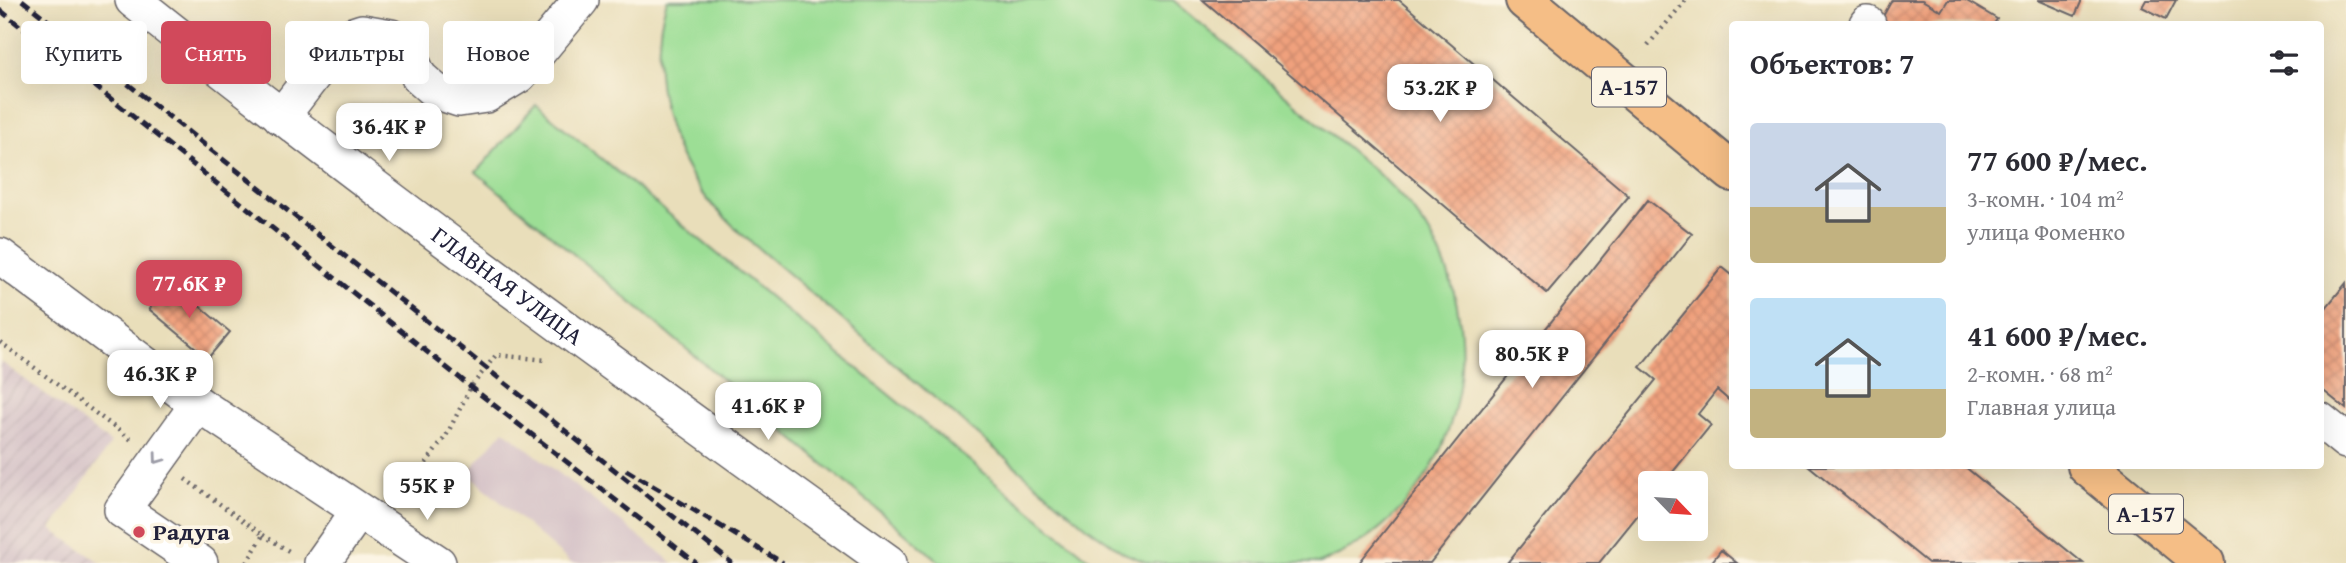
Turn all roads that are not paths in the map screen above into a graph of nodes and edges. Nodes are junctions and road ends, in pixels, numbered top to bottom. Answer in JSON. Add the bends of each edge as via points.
{"nodes":[{"id":1,"x":133,"y":0,"type":"edge"},
{"id":2,"x":581,"y":0,"type":"edge"},
{"id":3,"x":1525,"y":0,"type":"edge"},
{"id":4,"x":281,"y":117,"type":"junction"},
{"id":5,"x":1729,"y":170,"type":"edge"},
{"id":6,"x":0,"y":256,"type":"edge"},
{"id":7,"x":198,"y":404,"type":"junction"},
{"id":8,"x":2324,"y":423,"type":"edge"},
{"id":9,"x":2346,"y":441,"type":"edge"},
{"id":10,"x":2091,"y":469,"type":"edge"},
{"id":11,"x":371,"y":520,"type":"junction"},
{"id":12,"x":309,"y":559,"type":"edge"},
{"id":13,"x":200,"y":563,"type":"edge"},
{"id":14,"x":438,"y":563,"type":"edge"},
{"id":15,"x":889,"y":563,"type":"edge"},
{"id":16,"x":2205,"y":563,"type":"edge"}],
"edges":[{"from":1,"to":4,"type":"street","name":"ГЛАВНАЯ УЛИЦА"},
{"from":2,"to":4,"type":"street","via":[[519,75],[486,95],[459,99],[435,91],[419,77],[410,57],[391,37],[362,32],[341,39]]},
{"from":3,"to":5,"type":"main road","number":"А-157"},
{"from":4,"to":15,"type":"street","name":"ГЛАВНАЯ УЛИЦА","via":[[585,345]]},
{"from":6,"to":7,"type":"street"},
{"from":7,"to":11,"type":"street"},
{"from":7,"to":13,"type":"street","one_way":true,"via":[[122,510]]},
{"from":8,"to":9,"type":"street"},
{"from":10,"to":16,"type":"main road","number":"А-157"},
{"from":11,"to":12,"type":"street"},
{"from":11,"to":14,"type":"street"}]}
